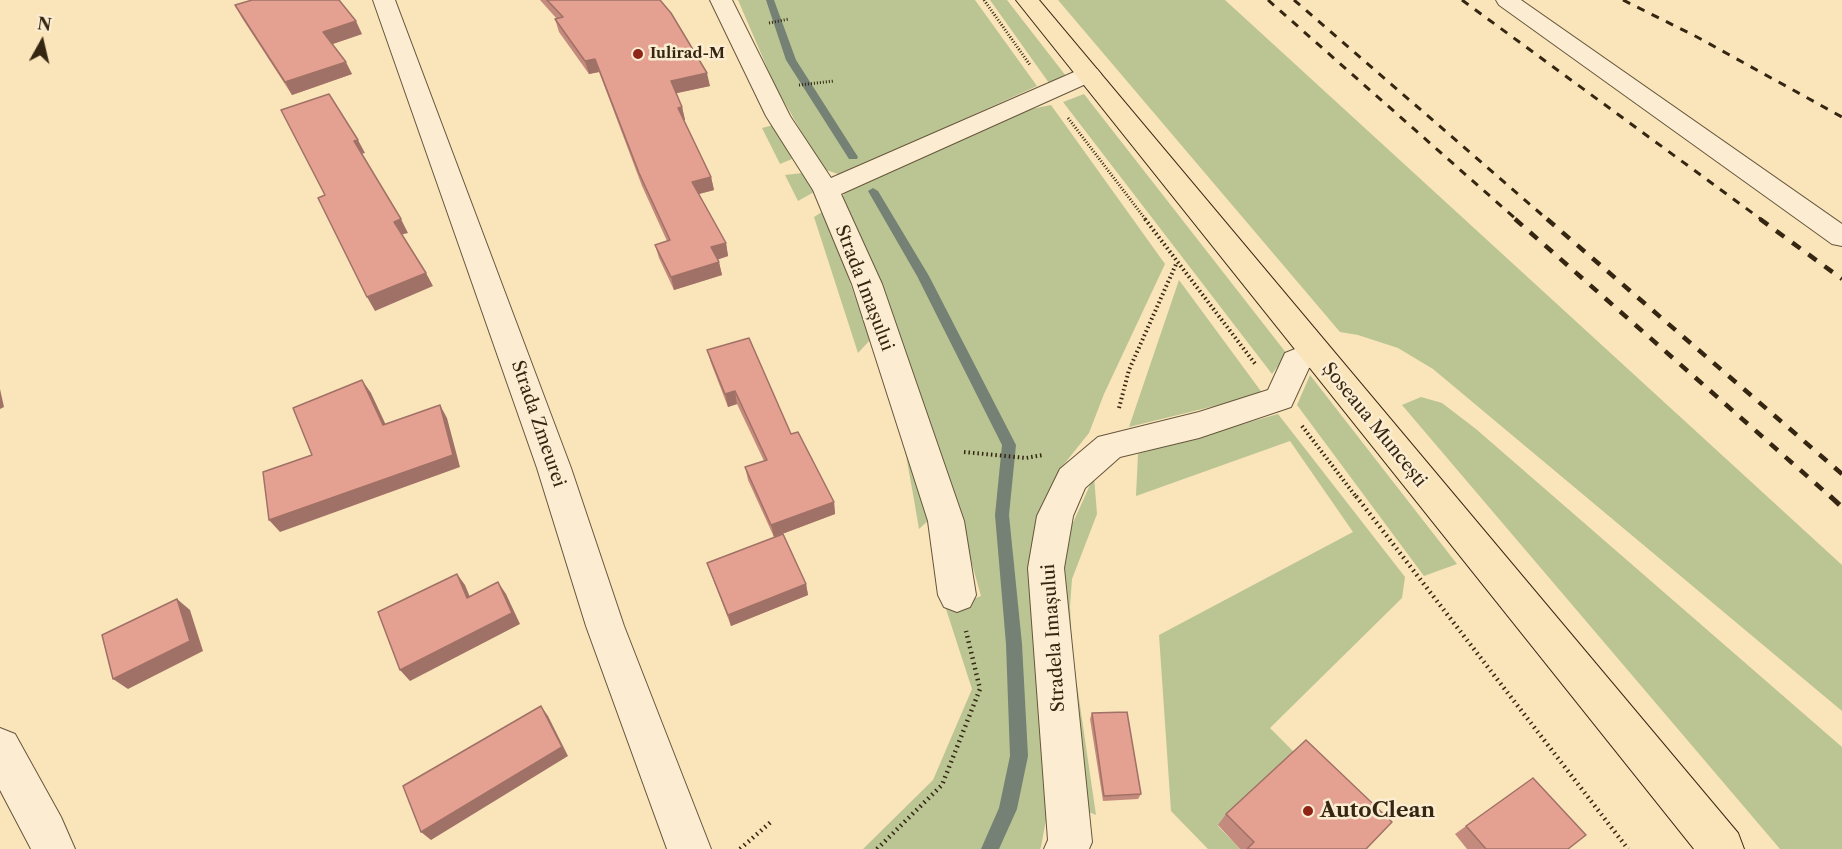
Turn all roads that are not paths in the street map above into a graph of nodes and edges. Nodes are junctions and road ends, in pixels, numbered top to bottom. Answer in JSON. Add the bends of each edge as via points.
{"nodes":[{"id":1,"x":384,"y":0,"type":"edge"},
{"id":2,"x":721,"y":0,"type":"edge"},
{"id":3,"x":1027,"y":0,"type":"edge"},
{"id":4,"x":1507,"y":0,"type":"edge"},
{"id":5,"x":1089,"y":74,"type":"junction"},
{"id":6,"x":825,"y":190,"type":"junction"},
{"id":7,"x":1842,"y":237,"type":"edge"},
{"id":8,"x":1315,"y":352,"type":"junction"},
{"id":9,"x":957,"y":595,"type":"road end"},
{"id":10,"x":0,"y":748,"type":"edge"},
{"id":11,"x":1069,"y":847,"type":"edge"},
{"id":12,"x":53,"y":849,"type":"edge"},
{"id":13,"x":689,"y":849,"type":"edge"},
{"id":14,"x":1722,"y":849,"type":"edge"}],
"edges":[{"from":1,"to":13,"type":"street","name":"Strada Zmeurei","via":[[550,457],[605,626]]},
{"from":2,"to":6,"type":"street","name":"Strada Imașului","via":[[756,76]]},
{"from":3,"to":5,"type":"main road","name":"Șoseaua Muncești"},
{"from":4,"to":7,"type":"street"},
{"from":5,"to":6,"type":"street"},
{"from":5,"to":8,"type":"main road","name":"Șoseaua Muncești"},
{"from":6,"to":9,"type":"street","name":"Strada Imașului","via":[[867,284],[946,521]]},
{"from":8,"to":11,"type":"street","name":"Stradela Imașului","via":[[1296,361],[1280,398],[1199,425],[1110,446],[1072,479],[1055,516],[1046,568]]},
{"from":8,"to":14,"type":"main road","name":"Șoseaua Muncești"},
{"from":10,"to":12,"type":"street"}]}
